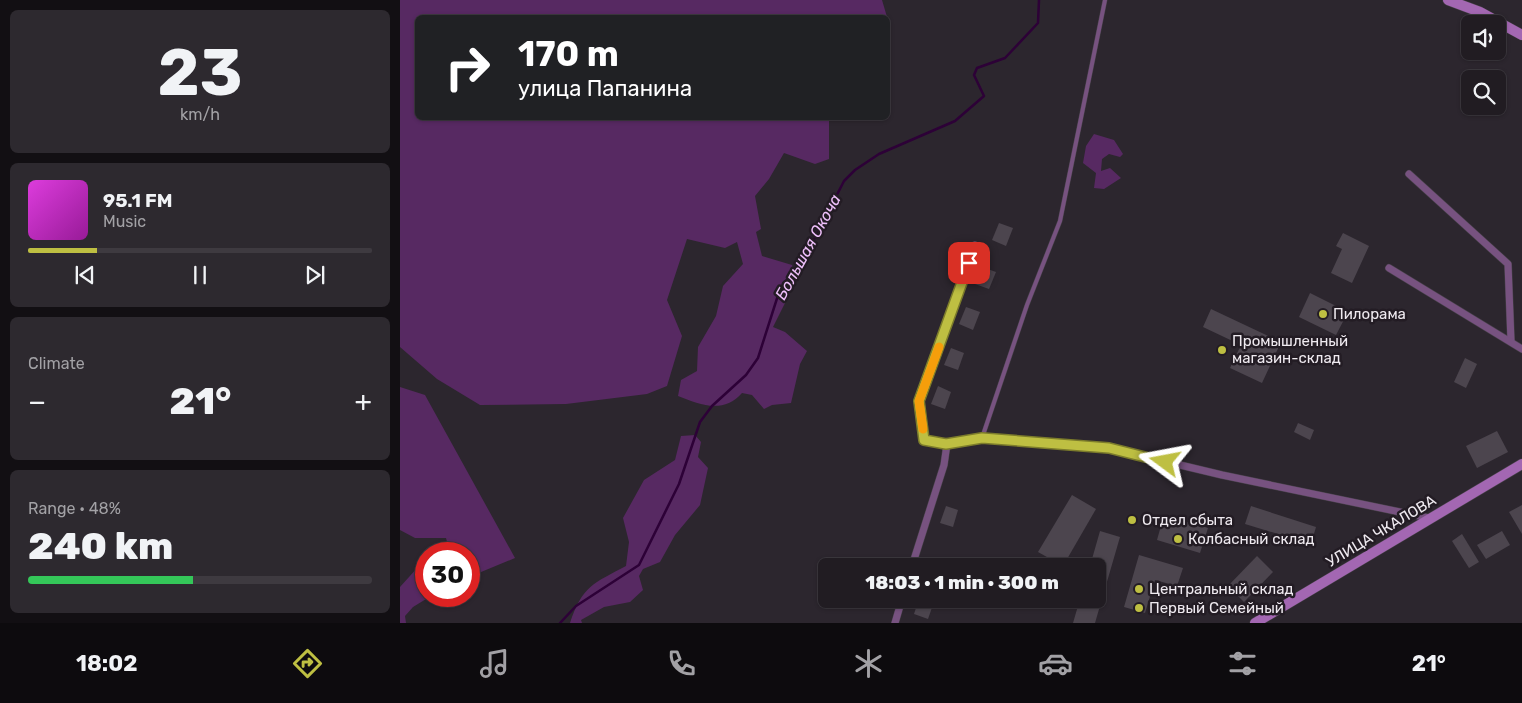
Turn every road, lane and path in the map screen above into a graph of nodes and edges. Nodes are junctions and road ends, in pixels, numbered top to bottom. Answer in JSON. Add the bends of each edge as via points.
{"nodes":[{"id":1,"x":1105,"y":0,"type":"edge"},
{"id":2,"x":1448,"y":0,"type":"edge"},
{"id":3,"x":1522,"y":34,"type":"edge"},
{"id":4,"x":1409,"y":174,"type":"dead end"},
{"id":5,"x":975,"y":245,"type":"dead end"},
{"id":6,"x":1388,"y":268,"type":"dead end"},
{"id":7,"x":1511,"y":341,"type":"junction"},
{"id":8,"x":1522,"y":349,"type":"edge"},
{"id":9,"x":982,"y":438,"type":"junction"},
{"id":10,"x":946,"y":444,"type":"junction"},
{"id":11,"x":1522,"y":464,"type":"edge"},
{"id":12,"x":1428,"y":518,"type":"junction"},
{"id":13,"x":915,"y":558,"type":"edge"},
{"id":14,"x":899,"y":608,"type":"edge"},
{"id":15,"x":895,"y":623,"type":"edge"},
{"id":16,"x":1255,"y":623,"type":"edge"}],
"edges":[{"from":1,"to":9,"type":"lane","via":[[1060,221],[1027,305]]},
{"from":2,"to":3,"type":"street"},
{"from":4,"to":7,"type":"street","via":[[1508,264]]},
{"from":5,"to":10,"type":"street","via":[[919,401],[924,440]]},
{"from":6,"to":7,"type":"street"},
{"from":7,"to":8,"type":"street"},
{"from":9,"to":10,"type":"street"},
{"from":9,"to":12,"type":"street","via":[[1109,448]]},
{"from":10,"to":13,"type":"street","via":[[944,465]]},
{"from":11,"to":12,"type":"street","name":"УЛИЦА ЧКАЛОВА"},
{"from":12,"to":16,"type":"street","name":"УЛИЦА ЧКАЛОВА"},
{"from":14,"to":15,"type":"street"}]}
